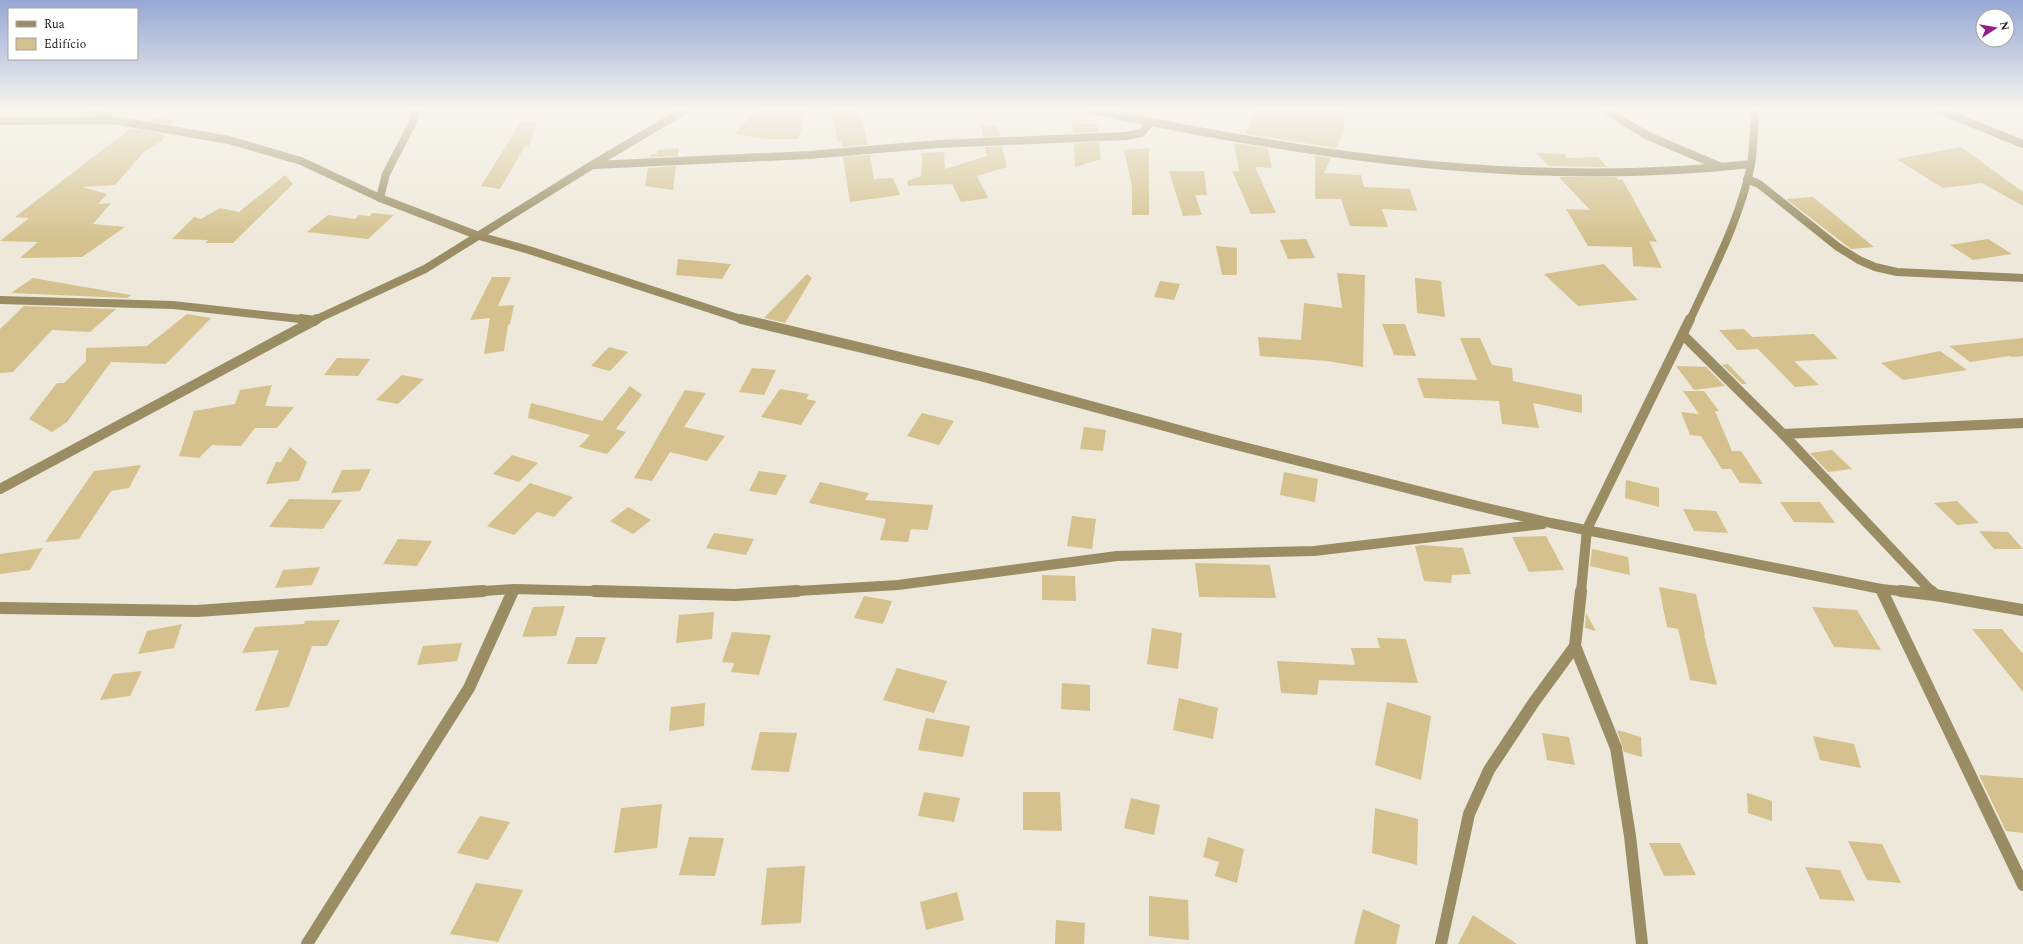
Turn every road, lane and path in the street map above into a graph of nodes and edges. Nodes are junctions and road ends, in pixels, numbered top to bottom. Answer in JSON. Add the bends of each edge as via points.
{"nodes":[{"id":1,"x":277,"y":154,"type":"edge"},
{"id":2,"x":396,"y":154,"type":"edge"},
{"id":3,"x":611,"y":154,"type":"edge"},
{"id":4,"x":820,"y":154,"type":"edge"},
{"id":5,"x":1334,"y":154,"type":"edge"},
{"id":6,"x":1688,"y":154,"type":"edge"},
{"id":7,"x":1752,"y":154,"type":"edge"},
{"id":8,"x":1751,"y":164,"type":"junction"},
{"id":9,"x":592,"y":165,"type":"junction"},
{"id":10,"x":1722,"y":168,"type":"junction"},
{"id":11,"x":1747,"y":179,"type":"junction"},
{"id":12,"x":380,"y":198,"type":"junction"},
{"id":13,"x":479,"y":236,"type":"junction"},
{"id":14,"x":2023,"y":278,"type":"edge"},
{"id":15,"x":0,"y":300,"type":"edge"},
{"id":16,"x":314,"y":321,"type":"junction"},
{"id":17,"x":1683,"y":335,"type":"junction"},
{"id":18,"x":2023,"y":423,"type":"edge"},
{"id":19,"x":1783,"y":434,"type":"junction"},
{"id":20,"x":0,"y":489,"type":"edge"},
{"id":21,"x":1551,"y":523,"type":"junction"},
{"id":22,"x":1587,"y":529,"type":"junction"},
{"id":23,"x":514,"y":589,"type":"junction"},
{"id":24,"x":1881,"y":589,"type":"junction"},
{"id":25,"x":1935,"y":595,"type":"junction"},
{"id":26,"x":0,"y":608,"type":"edge"},
{"id":27,"x":2023,"y":610,"type":"edge"},
{"id":28,"x":1575,"y":646,"type":"junction"},
{"id":29,"x":2023,"y":885,"type":"edge"},
{"id":30,"x":307,"y":944,"type":"edge"},
{"id":31,"x":1442,"y":944,"type":"edge"},
{"id":32,"x":1642,"y":944,"type":"edge"}],
"edges":[{"from":1,"to":12,"type":"street","via":[[301,161]]},
{"from":2,"to":12,"type":"street","via":[[386,174]]},
{"from":3,"to":9,"type":"street"},
{"from":4,"to":9,"type":"street"},
{"from":5,"to":10,"type":"street","via":[[1499,171],[1600,173]]},
{"from":6,"to":10,"type":"street"},
{"from":7,"to":8,"type":"street"},
{"from":8,"to":10,"type":"street"},
{"from":8,"to":11,"type":"street"},
{"from":9,"to":13,"type":"street"},
{"from":11,"to":14,"type":"street","via":[[1759,184],[1838,248],[1875,267],[1897,272]]},
{"from":11,"to":17,"type":"street","via":[[1731,231]]},
{"from":12,"to":13,"type":"street"},
{"from":13,"to":16,"type":"street","via":[[425,269]]},
{"from":13,"to":21,"type":"street","via":[[530,250],[750,322],[980,376],[1216,440]]},
{"from":15,"to":16,"type":"street","via":[[173,305]]},
{"from":16,"to":20,"type":"street"},
{"from":17,"to":19,"type":"street"},
{"from":17,"to":22,"type":"street"},
{"from":18,"to":19,"type":"street"},
{"from":19,"to":25,"type":"street"},
{"from":21,"to":22,"type":"street"},
{"from":21,"to":23,"type":"street","via":[[1314,551],[1117,556],[898,585],[735,594]]},
{"from":22,"to":24,"type":"street"},
{"from":22,"to":28,"type":"street"},
{"from":23,"to":26,"type":"street","via":[[197,611]]},
{"from":23,"to":30,"type":"street","via":[[469,688]]},
{"from":24,"to":25,"type":"street"},
{"from":24,"to":29,"type":"street"},
{"from":25,"to":27,"type":"street"},
{"from":28,"to":31,"type":"street","via":[[1489,770],[1469,814]]},
{"from":28,"to":32,"type":"street","via":[[1616,748],[1630,836]]}]}
